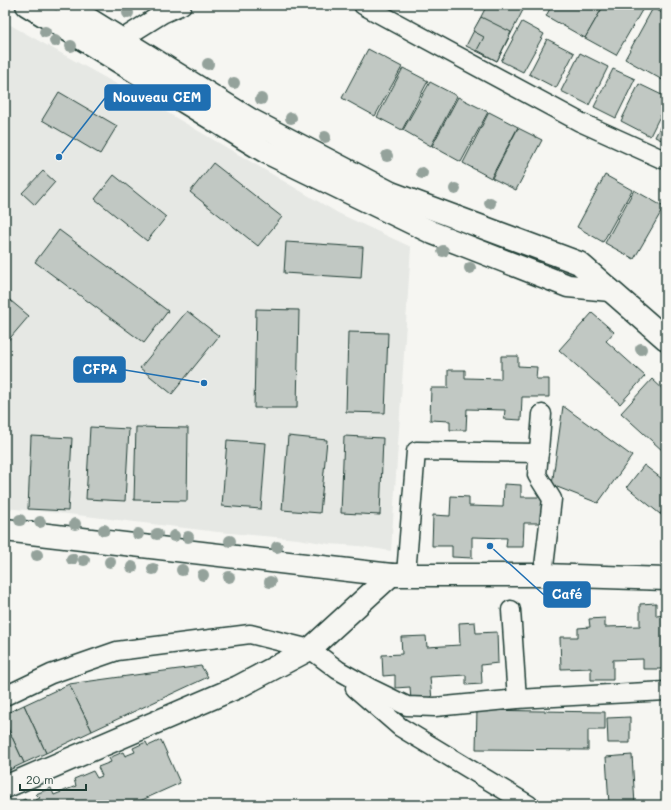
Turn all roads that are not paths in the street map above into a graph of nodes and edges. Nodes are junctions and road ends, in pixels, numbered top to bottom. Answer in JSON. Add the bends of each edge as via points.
{"nodes":[{"id":1,"x":27,"y":5,"type":"edge"},
{"id":2,"x":66,"y":5,"type":"edge"},
{"id":3,"x":182,"y":5,"type":"edge"},
{"id":4,"x":363,"y":5,"type":"edge"},
{"id":5,"x":117,"y":48,"type":"junction"},
{"id":6,"x":666,"y":159,"type":"edge"},
{"id":7,"x":662,"y":331,"type":"edge"},
{"id":8,"x":542,"y":414,"type":"dead end"},
{"id":9,"x":539,"y":453,"type":"junction"},
{"id":10,"x":5,"y":530,"type":"edge"},
{"id":11,"x":399,"y":574,"type":"junction"},
{"id":12,"x":543,"y":575,"type":"junction"},
{"id":13,"x":666,"y":579,"type":"edge"},
{"id":14,"x":511,"y":610,"type":"dead end"},
{"id":15,"x":310,"y":649,"type":"junction"},
{"id":16,"x":666,"y":691,"type":"edge"},
{"id":17,"x":5,"y":696,"type":"edge"},
{"id":18,"x":517,"y":699,"type":"junction"},
{"id":19,"x":5,"y":787,"type":"edge"},
{"id":20,"x":529,"y":805,"type":"edge"}],
"edges":[{"from":1,"to":5,"type":"main road"},
{"from":2,"to":5,"type":"main road"},
{"from":3,"to":5,"type":"street","via":[[162,14]]},
{"from":4,"to":6,"type":"street","via":[[580,122]]},
{"from":5,"to":7,"type":"main road","via":[[391,193],[579,263]]},
{"from":8,"to":9,"type":"street"},
{"from":9,"to":11,"type":"street","via":[[416,451]]},
{"from":9,"to":12,"type":"street","via":[[537,475],[552,499]]},
{"from":10,"to":11,"type":"main road"},
{"from":11,"to":12,"type":"main road"},
{"from":11,"to":15,"type":"main road"},
{"from":12,"to":13,"type":"main road"},
{"from":14,"to":18,"type":"street"},
{"from":15,"to":17,"type":"street","via":[[250,634],[117,651],[51,674]]},
{"from":15,"to":18,"type":"street","via":[[338,670],[407,706],[435,707]]},
{"from":15,"to":19,"type":"main road","via":[[238,687]]},
{"from":15,"to":20,"type":"street","via":[[400,727]]},
{"from":16,"to":18,"type":"street"}]}
